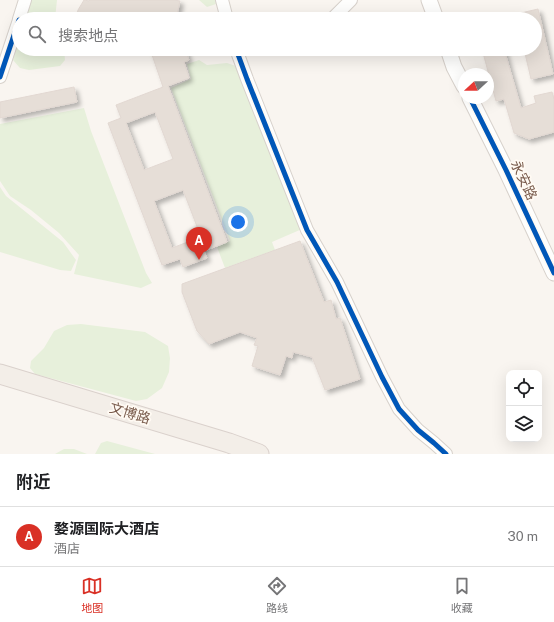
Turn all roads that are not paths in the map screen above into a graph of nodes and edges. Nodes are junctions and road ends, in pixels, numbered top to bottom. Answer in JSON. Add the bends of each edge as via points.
{"nodes":[{"id":1,"x":25,"y":0,"type":"edge"},
{"id":2,"x":222,"y":0,"type":"edge"},
{"id":3,"x":351,"y":0,"type":"edge"},
{"id":4,"x":429,"y":0,"type":"edge"},
{"id":5,"x":21,"y":12,"type":"edge"},
{"id":6,"x":225,"y":12,"type":"edge"},
{"id":7,"x":339,"y":12,"type":"edge"},
{"id":8,"x":433,"y":12,"type":"edge"},
{"id":9,"x":12,"y":40,"type":"edge"},
{"id":10,"x":239,"y":56,"type":"edge"},
{"id":11,"x":450,"y":56,"type":"edge"},
{"id":12,"x":458,"y":75,"type":"edge"},
{"id":13,"x":0,"y":77,"type":"edge"},
{"id":14,"x":473,"y":104,"type":"edge"},
{"id":15,"x":554,"y":273,"type":"edge"},
{"id":16,"x":0,"y":374,"type":"edge"},
{"id":17,"x":259,"y":454,"type":"edge"},
{"id":18,"x":446,"y":454,"type":"edge"}],
"edges":[{"from":1,"to":5,"type":"street"},
{"from":2,"to":6,"type":"street"},
{"from":3,"to":7,"type":"street"},
{"from":4,"to":8,"type":"street"},
{"from":9,"to":13,"type":"street"},
{"from":10,"to":18,"type":"street","via":[[307,230],[337,282],[384,381],[399,409],[418,430]]},
{"from":11,"to":12,"type":"street"},
{"from":14,"to":15,"type":"street","name":"永安路"},
{"from":16,"to":17,"type":"main road","name":"文博路"}]}
